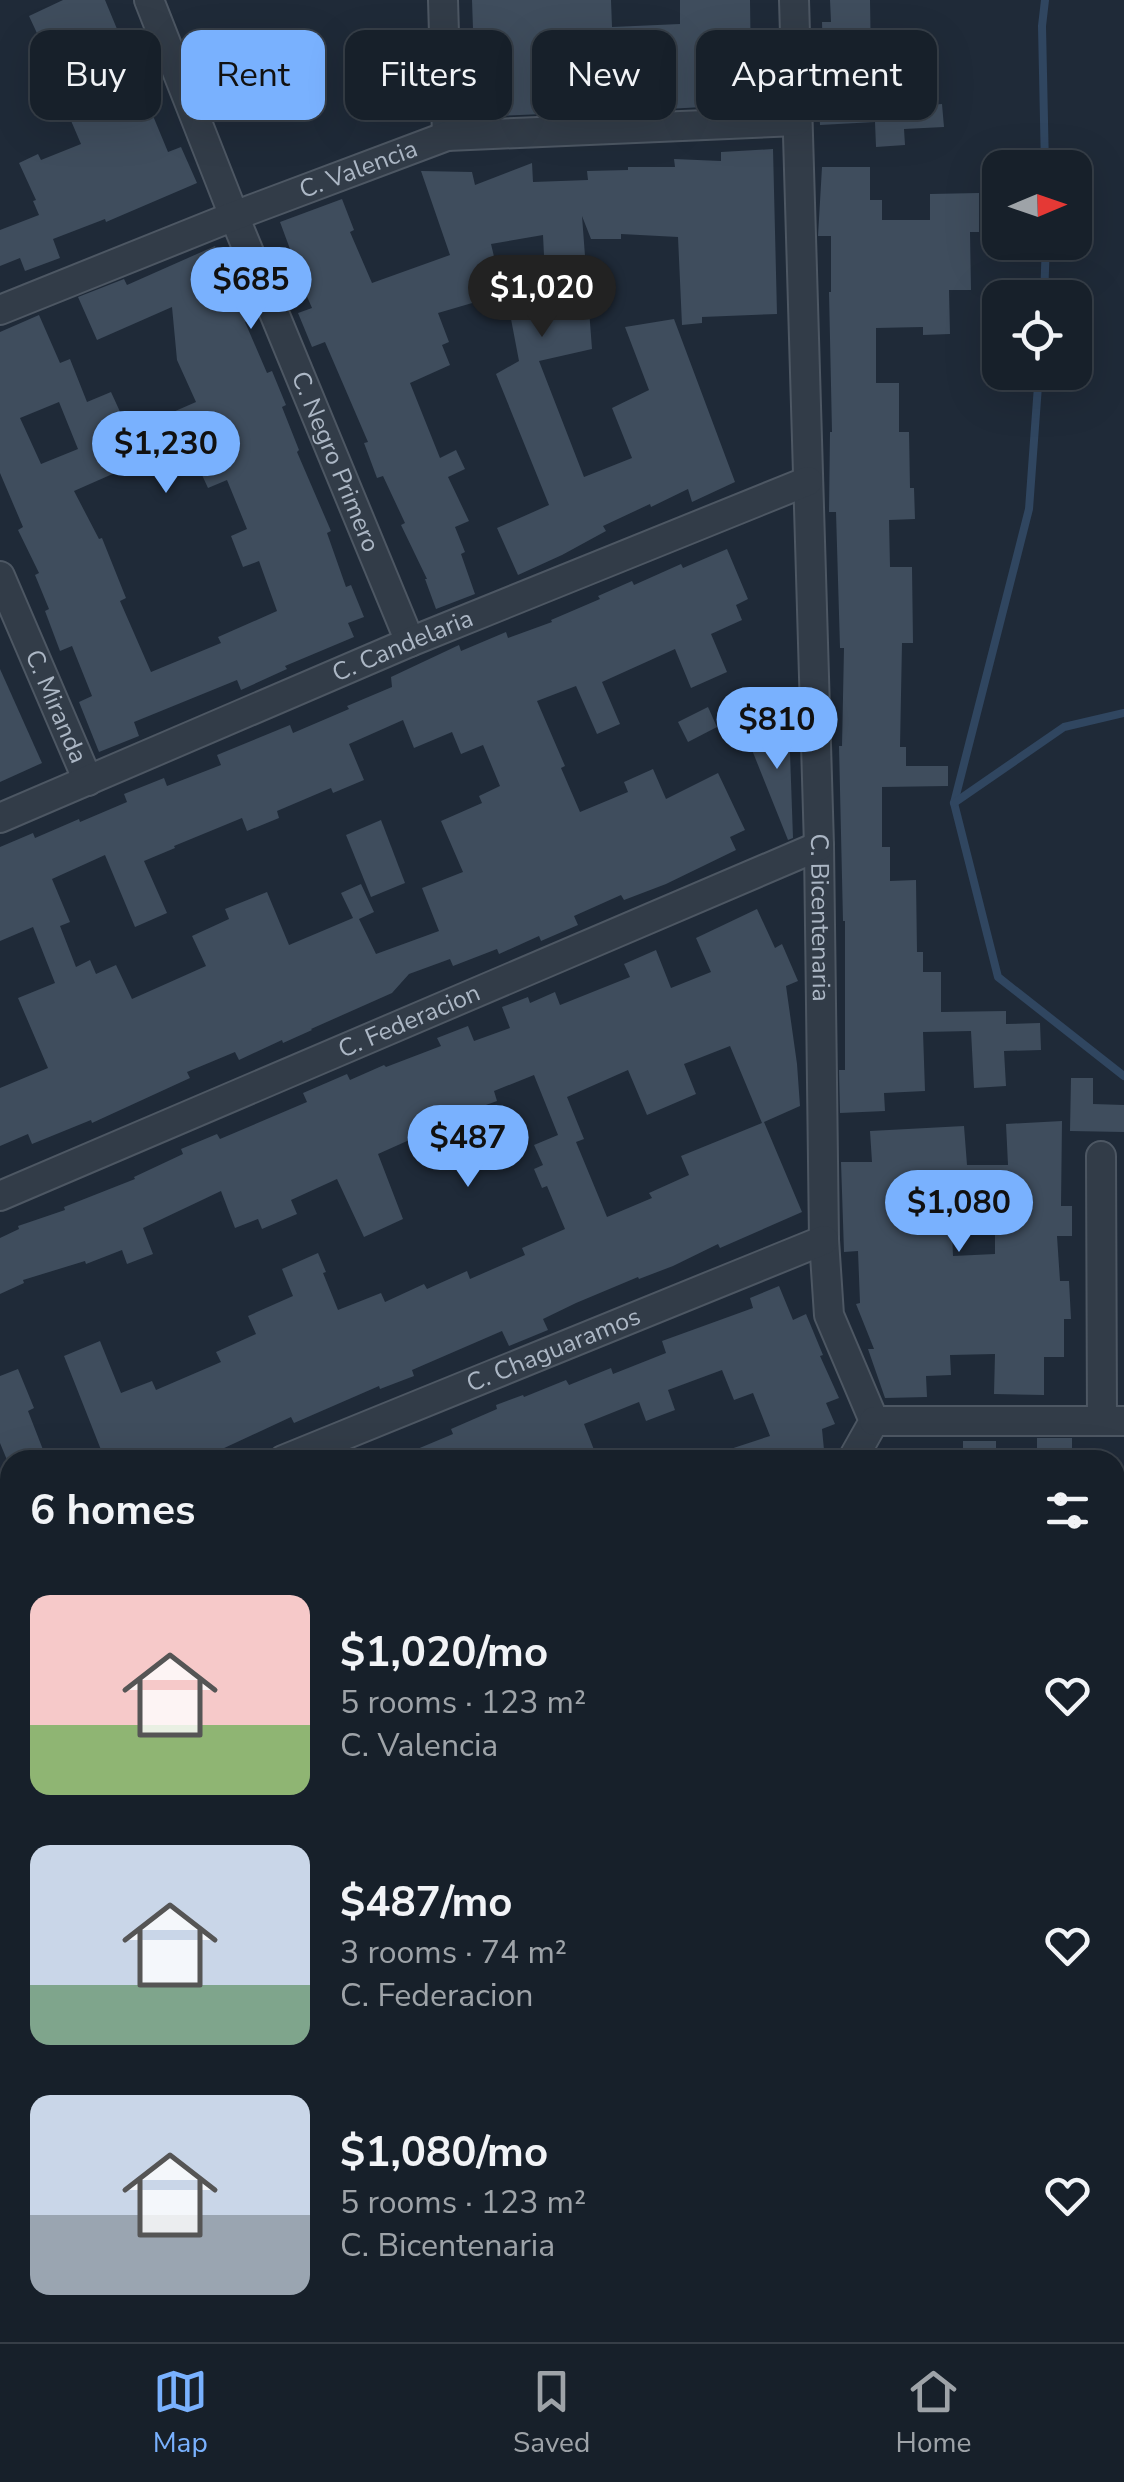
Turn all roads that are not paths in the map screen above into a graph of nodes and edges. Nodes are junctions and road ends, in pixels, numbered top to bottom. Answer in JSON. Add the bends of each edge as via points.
{"nodes":[{"id":1,"x":149,"y":0,"type":"edge"},
{"id":2,"x":443,"y":0,"type":"edge"},
{"id":3,"x":794,"y":0,"type":"edge"},
{"id":4,"x":797,"y":121,"type":"junction"},
{"id":5,"x":448,"y":136,"type":"junction"},
{"id":6,"x":234,"y":216,"type":"junction"},
{"id":7,"x":0,"y":310,"type":"edge"},
{"id":8,"x":808,"y":482,"type":"junction"},
{"id":9,"x":0,"y":576,"type":"edge"},
{"id":10,"x":410,"y":642,"type":"junction"},
{"id":11,"x":88,"y":781,"type":"junction"},
{"id":12,"x":0,"y":818,"type":"edge"},
{"id":13,"x":820,"y":846,"type":"junction"},
{"id":14,"x":1101,"y":1156,"type":"dead end"},
{"id":15,"x":0,"y":1196,"type":"edge"},
{"id":16,"x":824,"y":1240,"type":"junction"},
{"id":17,"x":1113,"y":1248,"type":"edge"},
{"id":18,"x":874,"y":1421,"type":"junction"},
{"id":19,"x":1113,"y":1421,"type":"edge"},
{"id":20,"x":308,"y":1450,"type":"edge"},
{"id":21,"x":858,"y":1450,"type":"edge"}],
"edges":[{"from":1,"to":6,"type":"street","name":"C. Negro Primero"},
{"from":2,"to":5,"type":"street"},
{"from":3,"to":4,"type":"street","name":"C. Bicentenaria"},
{"from":4,"to":5,"type":"street","name":"C. Valencia"},
{"from":4,"to":8,"type":"street","name":"C. Bicentenaria"},
{"from":5,"to":6,"type":"street","name":"C. Valencia"},
{"from":6,"to":7,"type":"street","name":"C. Valencia"},
{"from":6,"to":10,"type":"street","name":"C. Negro Primero"},
{"from":8,"to":10,"type":"street","name":"C. Candelaria"},
{"from":8,"to":13,"type":"street","name":"C. Bicentenaria"},
{"from":9,"to":11,"type":"street","name":"C. Miranda"},
{"from":10,"to":11,"type":"street","name":"C. Candelaria"},
{"from":11,"to":12,"type":"street","name":"C. Candelaria"},
{"from":13,"to":15,"type":"street","name":"C. Federacion"},
{"from":13,"to":16,"type":"street","name":"C. Bicentenaria"},
{"from":14,"to":17,"type":"street"},
{"from":16,"to":18,"type":"street","name":"C. Bicentenaria","via":[[830,1315]]},
{"from":16,"to":20,"type":"street","name":"C. Chaguaramos"},
{"from":17,"to":19,"type":"street"},
{"from":18,"to":19,"type":"street"},
{"from":18,"to":21,"type":"street"}]}
